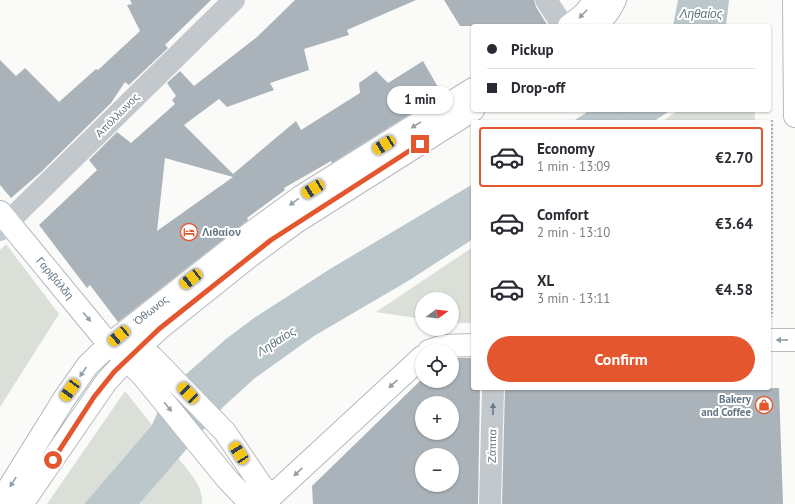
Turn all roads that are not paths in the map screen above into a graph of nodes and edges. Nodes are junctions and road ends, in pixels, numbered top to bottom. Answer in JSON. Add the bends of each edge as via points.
{"nodes":[{"id":1,"x":234,"y":0,"type":"edge"},
{"id":2,"x":546,"y":0,"type":"edge"},
{"id":3,"x":596,"y":0,"type":"edge"},
{"id":4,"x":615,"y":0,"type":"edge"},
{"id":5,"x":794,"y":0,"type":"edge"},
{"id":6,"x":562,"y":24,"type":"edge"},
{"id":7,"x":572,"y":24,"type":"edge"},
{"id":8,"x":599,"y":24,"type":"edge"},
{"id":9,"x":471,"y":91,"type":"edge"},
{"id":10,"x":471,"y":111,"type":"edge"},
{"id":11,"x":795,"y":116,"type":"edge"},
{"id":12,"x":3,"y":221,"type":"edge"},
{"id":13,"x":771,"y":333,"type":"edge"},
{"id":14,"x":795,"y":340,"type":"edge"},
{"id":15,"x":110,"y":344,"type":"junction"},
{"id":16,"x":459,"y":345,"type":"edge"},
{"id":17,"x":471,"y":345,"type":"edge"},
{"id":18,"x":132,"y":354,"type":"junction"},
{"id":19,"x":415,"y":363,"type":"edge"},
{"id":20,"x":151,"y":370,"type":"junction"},
{"id":21,"x":493,"y":390,"type":"edge"},
{"id":22,"x":262,"y":501,"type":"edge"},
{"id":23,"x":0,"y":502,"type":"edge"},
{"id":24,"x":22,"y":504,"type":"edge"},
{"id":25,"x":490,"y":504,"type":"edge"}],
"edges":[{"from":1,"to":12,"type":"street","name":"Απόλλωνος"},
{"from":2,"to":6,"type":"street"},
{"from":3,"to":7,"type":"street","one_way":true},
{"from":4,"to":8,"type":"street"},
{"from":5,"to":11,"type":"street"},
{"from":9,"to":15,"type":"street","name":"Όθωνος","one_way":true,"via":[[302,196],[241,240]]},
{"from":10,"to":18,"type":"street","via":[[271,240],[165,324]]},
{"from":12,"to":15,"type":"street","name":"Γαριβάλδη","one_way":true},
{"from":14,"to":13,"type":"street","one_way":true},
{"from":15,"to":18,"type":"street","name":"Γαριβάλδη"},
{"from":15,"to":23,"type":"street","name":"Όθωνος","one_way":true,"via":[[88,365],[64,399]]},
{"from":16,"to":17,"type":"street"},
{"from":18,"to":20,"type":"street","name":"Γαριβάλδη"},
{"from":18,"to":24,"type":"street","via":[[94,397]]},
{"from":19,"to":22,"type":"street","one_way":true},
{"from":20,"to":22,"type":"street","one_way":true,"via":[[226,479]]},
{"from":20,"to":22,"type":"street","via":[[225,432],[261,485]]},
{"from":25,"to":21,"type":"street","name":"Ζάππα","one_way":true}]}
